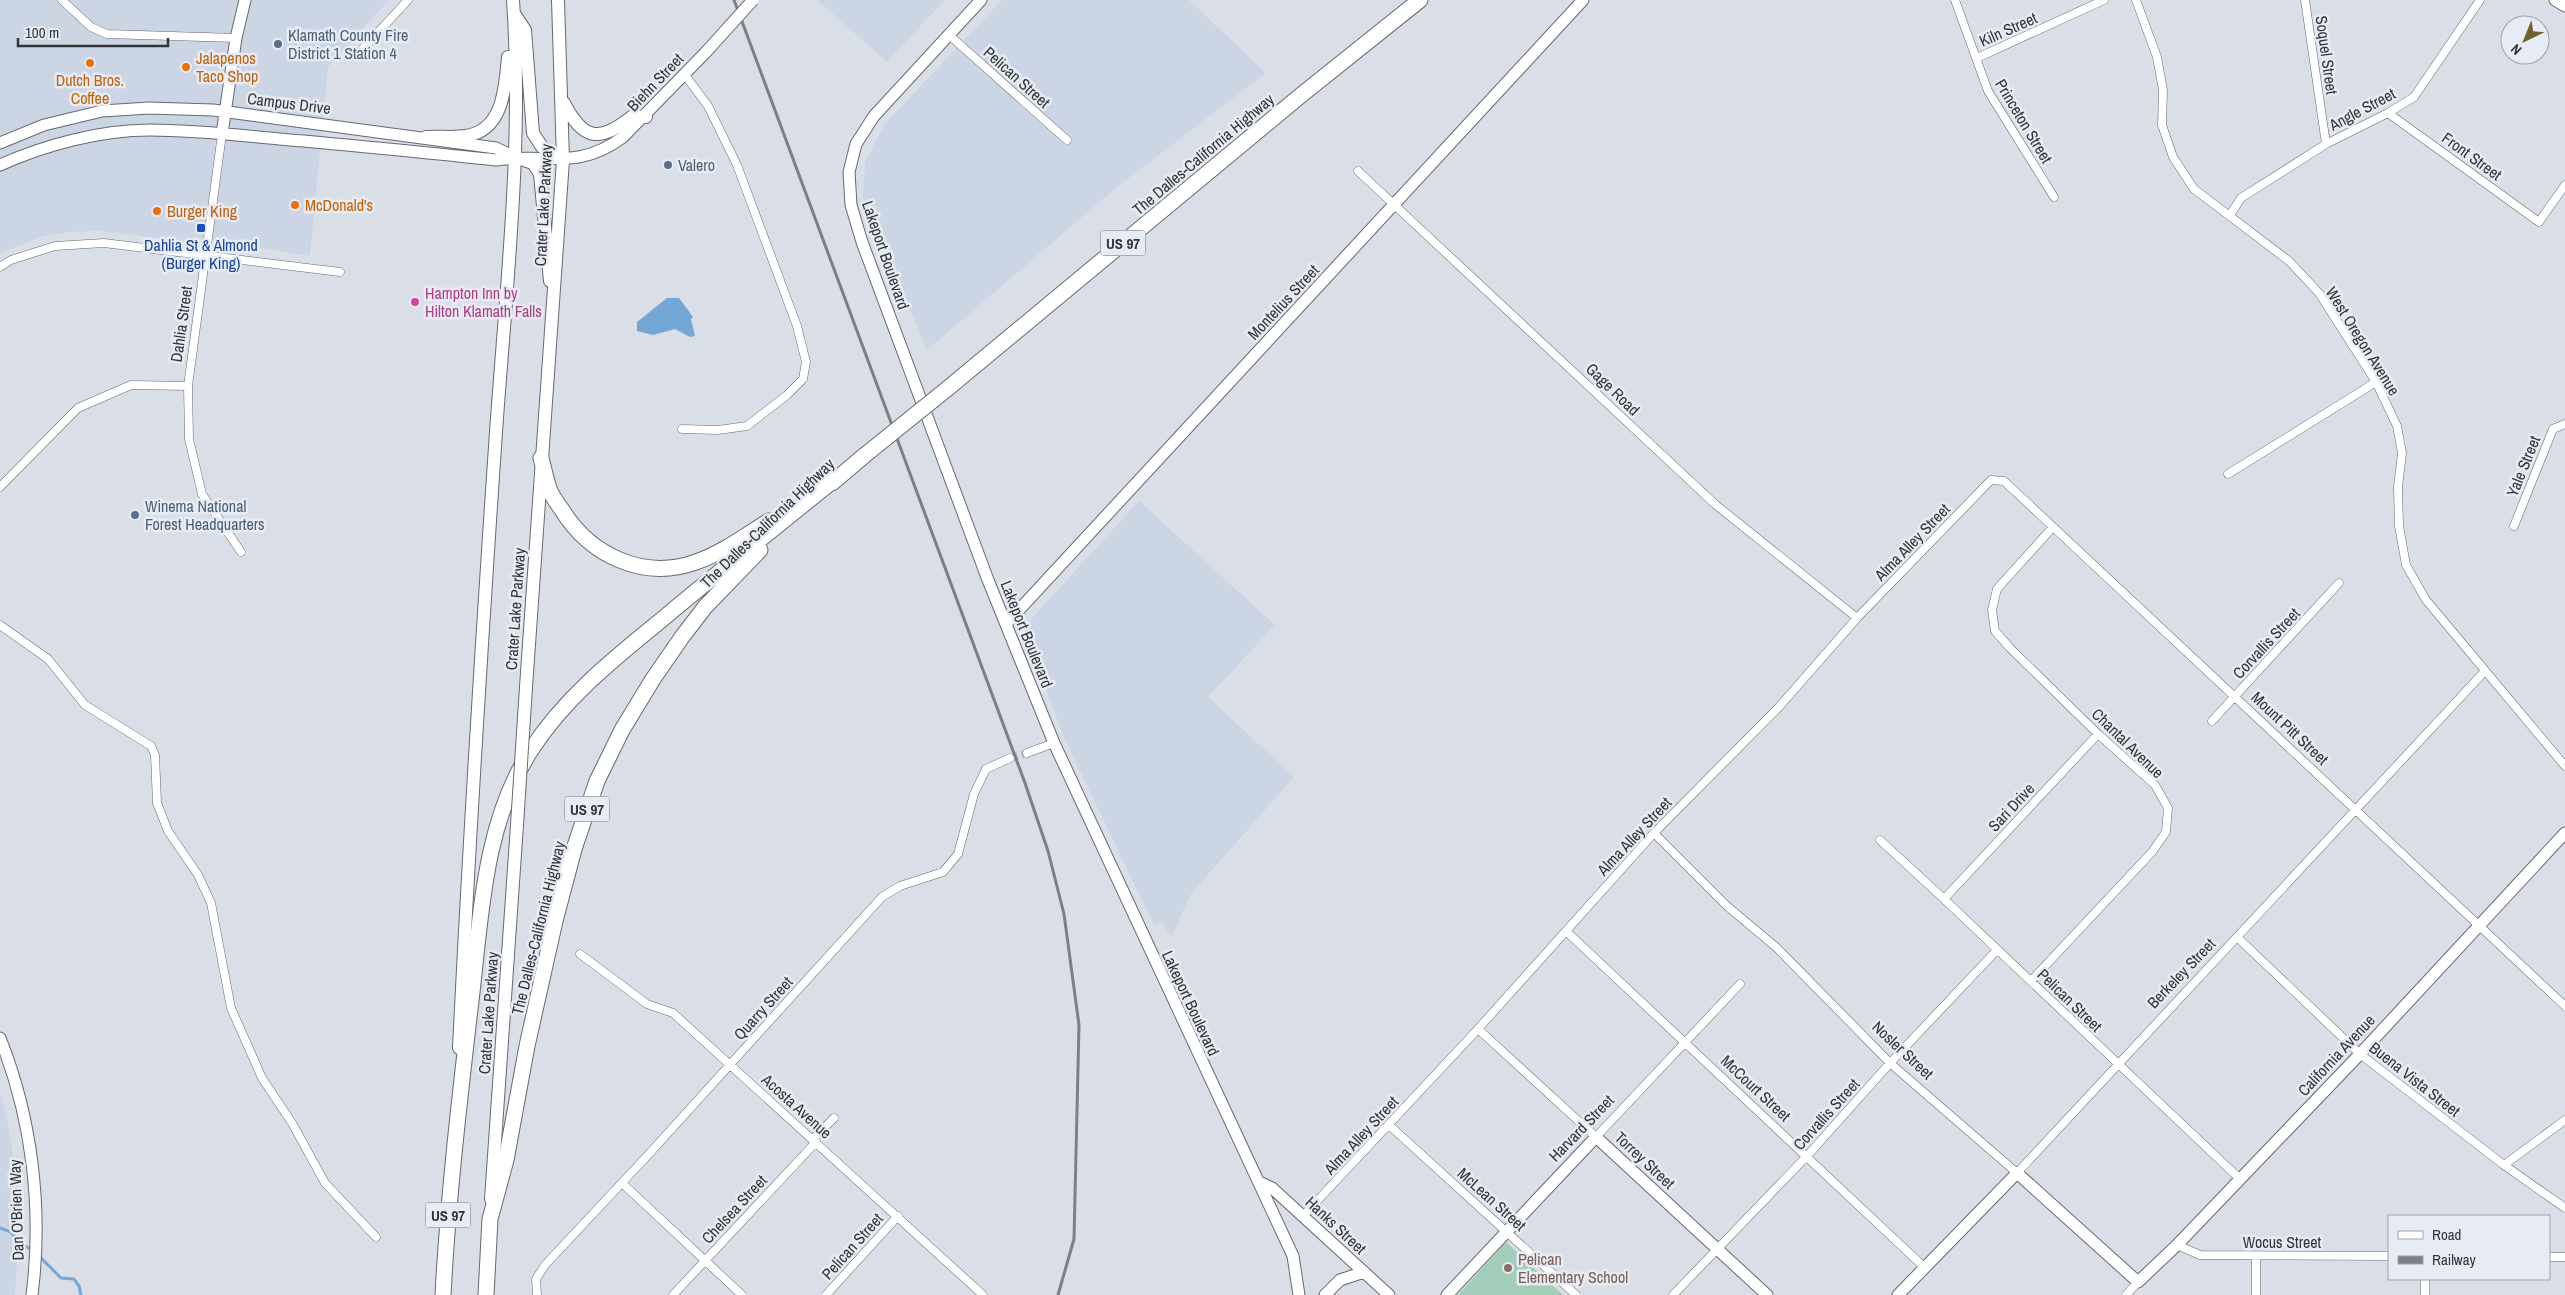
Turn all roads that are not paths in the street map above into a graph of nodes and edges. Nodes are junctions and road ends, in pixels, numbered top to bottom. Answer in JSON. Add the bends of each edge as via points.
{"nodes":[{"id":1,"x":62,"y":0,"type":"edge"},
{"id":2,"x":245,"y":0,"type":"edge"},
{"id":3,"x":408,"y":0,"type":"edge"},
{"id":4,"x":558,"y":0,"type":"edge"},
{"id":5,"x":753,"y":0,"type":"edge"},
{"id":6,"x":981,"y":0,"type":"edge"},
{"id":7,"x":1420,"y":0,"type":"edge"},
{"id":8,"x":1583,"y":0,"type":"edge"},
{"id":9,"x":1955,"y":0,"type":"edge"},
{"id":10,"x":2104,"y":0,"type":"edge"},
{"id":11,"x":2136,"y":0,"type":"edge"},
{"id":12,"x":2305,"y":0,"type":"edge"},
{"id":13,"x":2480,"y":0,"type":"edge"},
{"id":14,"x":2555,"y":0,"type":"edge"},
{"id":15,"x":513,"y":6,"type":"edge"},
{"id":16,"x":2565,"y":6,"type":"edge"},
{"id":17,"x":948,"y":34,"type":"junction"},
{"id":18,"x":236,"y":38,"type":"junction"},
{"id":19,"x":357,"y":55,"type":"dead end"},
{"id":20,"x":1977,"y":58,"type":"junction"},
{"id":21,"x":685,"y":75,"type":"junction"},
{"id":22,"x":562,"y":99,"type":"junction"},
{"id":23,"x":225,"y":111,"type":"junction"},
{"id":24,"x":2388,"y":113,"type":"junction"},
{"id":25,"x":646,"y":117,"type":"junction"},
{"id":26,"x":222,"y":134,"type":"junction"},
{"id":27,"x":426,"y":137,"type":"junction"},
{"id":28,"x":1067,"y":140,"type":"dead end"},
{"id":29,"x":0,"y":142,"type":"edge"},
{"id":30,"x":2326,"y":144,"type":"junction"},
{"id":31,"x":515,"y":157,"type":"junction"},
{"id":32,"x":563,"y":160,"type":"junction"},
{"id":33,"x":0,"y":166,"type":"edge"},
{"id":34,"x":1358,"y":171,"type":"dead end"},
{"id":35,"x":2565,"y":185,"type":"edge"},
{"id":36,"x":2054,"y":197,"type":"dead end"},
{"id":37,"x":1396,"y":204,"type":"junction"},
{"id":38,"x":2230,"y":215,"type":"junction"},
{"id":39,"x":207,"y":255,"type":"junction"},
{"id":40,"x":0,"y":267,"type":"edge"},
{"id":41,"x":340,"y":272,"type":"dead end"},
{"id":42,"x":553,"y":297,"type":"junction"},
{"id":43,"x":2376,"y":382,"type":"junction"},
{"id":44,"x":188,"y":386,"type":"junction"},
{"id":45,"x":2565,"y":424,"type":"edge"},
{"id":46,"x":682,"y":428,"type":"dead end"},
{"id":47,"x":542,"y":458,"type":"junction"},
{"id":48,"x":2228,"y":474,"type":"dead end"},
{"id":49,"x":839,"y":476,"type":"junction"},
{"id":50,"x":1991,"y":480,"type":"joint"},
{"id":51,"x":0,"y":487,"type":"edge"},
{"id":52,"x":2514,"y":526,"type":"dead end"},
{"id":53,"x":2053,"y":527,"type":"junction"},
{"id":54,"x":241,"y":552,"type":"dead end"},
{"id":55,"x":2339,"y":583,"type":"dead end"},
{"id":56,"x":1857,"y":618,"type":"junction"},
{"id":57,"x":1006,"y":624,"type":"junction"},
{"id":58,"x":0,"y":625,"type":"edge"},
{"id":59,"x":2484,"y":672,"type":"junction"},
{"id":60,"x":2236,"y":696,"type":"junction"},
{"id":61,"x":2212,"y":721,"type":"dead end"},
{"id":62,"x":2098,"y":734,"type":"junction"},
{"id":63,"x":1054,"y":743,"type":"junction"},
{"id":64,"x":1027,"y":753,"type":"tunnel mouth"},
{"id":65,"x":1010,"y":758,"type":"tunnel mouth"},
{"id":66,"x":2565,"y":766,"type":"edge"},
{"id":67,"x":2356,"y":810,"type":"junction"},
{"id":68,"x":1654,"y":832,"type":"junction"},
{"id":69,"x":2565,"y":833,"type":"edge"},
{"id":70,"x":1880,"y":840,"type":"dead end"},
{"id":71,"x":1944,"y":899,"type":"junction"},
{"id":72,"x":2480,"y":925,"type":"junction"},
{"id":73,"x":1567,"y":932,"type":"junction"},
{"id":74,"x":2238,"y":938,"type":"junction"},
{"id":75,"x":1997,"y":950,"type":"junction"},
{"id":76,"x":580,"y":954,"type":"dead end"},
{"id":77,"x":2031,"y":981,"type":"junction"},
{"id":78,"x":1740,"y":984,"type":"dead end"},
{"id":79,"x":2565,"y":1006,"type":"edge"},
{"id":80,"x":1478,"y":1029,"type":"junction"},
{"id":81,"x":0,"y":1038,"type":"edge"},
{"id":82,"x":1686,"y":1042,"type":"junction"},
{"id":83,"x":2360,"y":1054,"type":"junction"},
{"id":84,"x":1890,"y":1063,"type":"junction"},
{"id":85,"x":730,"y":1064,"type":"junction"},
{"id":86,"x":2116,"y":1064,"type":"junction"},
{"id":87,"x":834,"y":1118,"type":"dead end"},
{"id":88,"x":2565,"y":1120,"type":"edge"},
{"id":89,"x":1389,"y":1125,"type":"junction"},
{"id":90,"x":455,"y":1135,"type":"junction"},
{"id":91,"x":1596,"y":1136,"type":"junction"},
{"id":92,"x":814,"y":1141,"type":"junction"},
{"id":93,"x":1808,"y":1156,"type":"junction"},
{"id":94,"x":2504,"y":1166,"type":"junction"},
{"id":95,"x":2017,"y":1173,"type":"junction"},
{"id":96,"x":2240,"y":1180,"type":"junction"},
{"id":97,"x":1259,"y":1182,"type":"junction"},
{"id":98,"x":622,"y":1183,"type":"junction"},
{"id":99,"x":2565,"y":1208,"type":"edge"},
{"id":100,"x":898,"y":1216,"type":"junction"},
{"id":101,"x":1303,"y":1216,"type":"junction"},
{"id":102,"x":490,"y":1219,"type":"junction"},
{"id":103,"x":1506,"y":1230,"type":"junction"},
{"id":104,"x":376,"y":1237,"type":"dead end"},
{"id":105,"x":2177,"y":1245,"type":"junction"},
{"id":106,"x":1717,"y":1247,"type":"junction"},
{"id":107,"x":2256,"y":1256,"type":"junction"},
{"id":108,"x":2388,"y":1256,"type":"edge"},
{"id":109,"x":2550,"y":1257,"type":"edge"},
{"id":110,"x":2565,"y":1257,"type":"edge"},
{"id":111,"x":705,"y":1261,"type":"junction"},
{"id":112,"x":1924,"y":1266,"type":"junction"},
{"id":113,"x":1364,"y":1272,"type":"junction"},
{"id":114,"x":2425,"y":1280,"type":"edge"},
{"id":115,"x":2138,"y":1282,"type":"junction"},
{"id":116,"x":32,"y":1295,"type":"edge"},
{"id":117,"x":443,"y":1295,"type":"edge"},
{"id":118,"x":486,"y":1295,"type":"edge"},
{"id":119,"x":537,"y":1295,"type":"edge"},
{"id":120,"x":673,"y":1295,"type":"edge"},
{"id":121,"x":742,"y":1295,"type":"edge"},
{"id":122,"x":826,"y":1295,"type":"edge"},
{"id":123,"x":983,"y":1295,"type":"edge"},
{"id":124,"x":1299,"y":1295,"type":"edge"},
{"id":125,"x":1325,"y":1295,"type":"edge"},
{"id":126,"x":1389,"y":1295,"type":"edge"},
{"id":127,"x":1448,"y":1295,"type":"edge"},
{"id":128,"x":1576,"y":1295,"type":"edge"},
{"id":129,"x":1673,"y":1295,"type":"edge"},
{"id":130,"x":1768,"y":1295,"type":"edge"},
{"id":131,"x":1898,"y":1295,"type":"edge"},
{"id":132,"x":2126,"y":1295,"type":"edge"},
{"id":133,"x":2256,"y":1295,"type":"edge"},
{"id":134,"x":2426,"y":1295,"type":"edge"}],
"edges":[{"from":1,"to":18,"type":"street","via":[[91,27],[107,34]]},
{"from":2,"to":18,"type":"street","name":"Dahlia Street"},
{"from":3,"to":19,"type":"street"},
{"from":4,"to":22,"type":"main road","name":"Crater Lake Parkway"},
{"from":5,"to":21,"type":"street","name":"Biehn Street","bridge":true},
{"from":6,"to":17,"type":"street","name":"Lakeport Boulevard"},
{"from":7,"to":49,"type":"highway","name":"The Dalles-California Highway","number":"US 97","bridge":true},
{"from":8,"to":37,"type":"street","name":"Montelius Street"},
{"from":9,"to":20,"type":"street","name":"Princeton Street"},
{"from":10,"to":20,"type":"street","name":"Kiln Street"},
{"from":11,"to":38,"type":"street","name":"West Oregon Avenue","via":[[2157,57],[2163,90],[2162,125],[2173,157],[2194,189]]},
{"from":12,"to":30,"type":"street","name":"Soquel Street"},
{"from":13,"to":24,"type":"street","name":"Angle Street","via":[[2414,97]]},
{"from":14,"to":16,"type":"street"},
{"from":15,"to":27,"type":"main road","via":[[504,95],[497,115],[479,132],[466,136]]},
{"from":15,"to":31,"type":"main road","name":"Crater Lake Parkway","via":[[516,34]]},
{"from":15,"to":32,"type":"main road","via":[[525,30],[533,133],[542,147]]},
{"from":17,"to":28,"type":"street","name":"Pelican Street"},
{"from":17,"to":57,"type":"street","name":"Lakeport Boulevard","via":[[874,116],[856,144],[849,172],[850,205]]},
{"from":18,"to":23,"type":"street","name":"Dahlia Street"},
{"from":20,"to":36,"type":"street","name":"Princeton Street","via":[[1988,91]]},
{"from":21,"to":25,"type":"street","name":"Biehn Street"},
{"from":21,"to":46,"type":"street","via":[[708,106],[737,165],[797,326],[806,362],[803,379],[747,426],[718,430]]},
{"from":22,"to":25,"type":"main road","via":[[573,120],[590,132],[599,134],[613,132],[633,116]]},
{"from":22,"to":32,"type":"main road","name":"Crater Lake Parkway"},
{"from":23,"to":26,"type":"street","name":"Dahlia Street"},
{"from":23,"to":27,"type":"street","name":"Campus Drive"},
{"from":23,"to":29,"type":"street","name":"Campus Drive","via":[[149,108],[102,111],[44,125]]},
{"from":24,"to":30,"type":"street","name":"Angle Street"},
{"from":24,"to":35,"type":"street","name":"Front Street","via":[[2539,222]]},
{"from":25,"to":32,"type":"street","name":"Biehn Street","via":[[608,148],[586,157]]},
{"from":26,"to":31,"type":"street","name":"Campus Drive","via":[[496,160]]},
{"from":26,"to":33,"type":"street","name":"Campus Drive","via":[[149,130],[106,134],[19,156]]},
{"from":26,"to":39,"type":"street","name":"Dahlia Street"},
{"from":27,"to":31,"type":"street","name":"Campus Drive","via":[[499,148]]},
{"from":30,"to":38,"type":"street","name":"Angle Street","via":[[2241,198]]},
{"from":31,"to":32,"type":"street","name":"Campus Drive"},
{"from":31,"to":42,"type":"main road","via":[[533,163],[540,174],[547,270]]},
{"from":31,"to":90,"type":"main road","name":"Crater Lake Parkway","via":[[489,534]]},
{"from":32,"to":42,"type":"main road","name":"Crater Lake Parkway"},
{"from":34,"to":37,"type":"street","name":"Gage Road"},
{"from":37,"to":56,"type":"street","name":"Gage Road","via":[[1716,505]]},
{"from":37,"to":57,"type":"street","name":"Montelius Street"},
{"from":38,"to":43,"type":"street","name":"West Oregon Avenue","via":[[2289,261],[2319,293]]},
{"from":39,"to":40,"type":"street","via":[[104,243],[54,246]]},
{"from":39,"to":41,"type":"street"},
{"from":39,"to":44,"type":"street","name":"Dahlia Street"},
{"from":42,"to":47,"type":"main road","name":"Crater Lake Parkway"},
{"from":43,"to":48,"type":"street"},
{"from":43,"to":59,"type":"street","name":"West Oregon Avenue","via":[[2397,426],[2402,453],[2398,487],[2399,526],[2406,565],[2426,600]]},
{"from":44,"to":51,"type":"street","via":[[130,385],[78,408]]},
{"from":44,"to":54,"type":"street","name":"Dahlia Street","via":[[189,439],[202,494]]},
{"from":45,"to":52,"type":"street","name":"Yale Street","via":[[2553,429]]},
{"from":47,"to":49,"type":"highway","via":[[551,492],[579,533],[608,555],[633,566],[664,568],[694,563],[726,548]]},
{"from":47,"to":102,"type":"main road","name":"Crater Lake Parkway","bridge":true},
{"from":49,"to":90,"type":"highway","number":"US 97","via":[[601,670],[530,750],[510,789],[490,853]]},
{"from":49,"to":102,"type":"highway","name":"The Dalles-California Highway","number":"US 97","via":[[751,558],[705,607],[653,678],[597,781],[574,849],[555,922],[506,1160]]},
{"from":50,"to":53,"type":"street","name":"Mount Pitt Street","via":[[2004,481]]},
{"from":50,"to":56,"type":"street","name":"Alma Alley Street"},
{"from":53,"to":60,"type":"street","name":"Mount Pitt Street"},
{"from":53,"to":62,"type":"street","name":"Chantal Avenue","via":[[1997,589],[1992,610],[1995,631]]},
{"from":55,"to":60,"type":"street","name":"Corvallis Street"},
{"from":56,"to":68,"type":"street","name":"Alma Alley Street","via":[[1778,708]]},
{"from":57,"to":63,"type":"street","name":"Lakeport Boulevard"},
{"from":58,"to":104,"type":"street","via":[[48,659],[85,705],[151,746],[155,755],[157,802],[168,831],[198,875],[211,903],[231,1008],[262,1078],[292,1123],[324,1182]]},
{"from":59,"to":66,"type":"street","name":"West Oregon Avenue"},
{"from":59,"to":67,"type":"street","name":"Berkeley Street"},
{"from":60,"to":61,"type":"street","name":"Corvallis Street"},
{"from":60,"to":67,"type":"street","name":"Mount Pitt Street"},
{"from":62,"to":71,"type":"street","name":"Sari Drive"},
{"from":62,"to":77,"type":"street","name":"Chantal Avenue","via":[[2155,785],[2168,808],[2166,832],[2152,852]]},
{"from":63,"to":64,"type":"street"},
{"from":63,"to":97,"type":"street","name":"Lakeport Boulevard"},
{"from":65,"to":85,"type":"street","name":"Quarry Street","via":[[986,769],[974,794],[958,854],[943,872],[900,886],[882,897]]},
{"from":67,"to":72,"type":"street","name":"Mount Pitt Street"},
{"from":67,"to":74,"type":"street","name":"Berkeley Street"},
{"from":68,"to":73,"type":"street","name":"Alma Alley Street"},
{"from":68,"to":84,"type":"street","name":"Nosler Street","via":[[1727,906],[1777,948]]},
{"from":69,"to":72,"type":"street","name":"California Avenue"},
{"from":70,"to":71,"type":"street","name":"Pelican Street"},
{"from":71,"to":75,"type":"street","name":"Pelican Street"},
{"from":72,"to":79,"type":"street","name":"Mount Pitt Street"},
{"from":72,"to":83,"type":"street","name":"California Avenue"},
{"from":73,"to":80,"type":"street","name":"Alma Alley Street"},
{"from":73,"to":82,"type":"street","name":"McCourt Street"},
{"from":74,"to":83,"type":"street","name":"Buena Vista Street"},
{"from":74,"to":86,"type":"street","name":"Berkeley Street"},
{"from":75,"to":77,"type":"street","name":"Pelican Street"},
{"from":75,"to":84,"type":"street","name":"Corvallis Street"},
{"from":76,"to":85,"type":"street","name":"Acosta Avenue","via":[[647,1004],[673,1013]]},
{"from":77,"to":86,"type":"street","name":"Pelican Street"},
{"from":78,"to":82,"type":"street","name":"Harvard Street"},
{"from":80,"to":89,"type":"street","name":"Alma Alley Street"},
{"from":80,"to":91,"type":"street","name":"Torrey Street"},
{"from":81,"to":116,"type":"street","name":"Dan O'Brien Way","via":[[24,1116],[34,1174]]},
{"from":82,"to":91,"type":"street","name":"Harvard Street"},
{"from":82,"to":93,"type":"street","name":"McCourt Street"},
{"from":83,"to":94,"type":"street","name":"Buena Vista Street"},
{"from":83,"to":96,"type":"street","name":"California Avenue"},
{"from":84,"to":93,"type":"street","name":"Corvallis Street"},
{"from":84,"to":95,"type":"street","name":"Nosler Street"},
{"from":85,"to":92,"type":"street","name":"Acosta Avenue"},
{"from":85,"to":98,"type":"street","name":"Quarry Street"},
{"from":86,"to":95,"type":"street","name":"Berkeley Street"},
{"from":86,"to":96,"type":"street","name":"Pelican Street"},
{"from":87,"to":92,"type":"street","name":"Chelsea Street"},
{"from":88,"to":94,"type":"street"},
{"from":89,"to":101,"type":"street","name":"Alma Alley Street"},
{"from":89,"to":103,"type":"street","name":"McLean Street"},
{"from":90,"to":117,"type":"highway","number":"US 97"},
{"from":91,"to":103,"type":"street","name":"Harvard Street"},
{"from":91,"to":106,"type":"street","name":"Torrey Street"},
{"from":92,"to":100,"type":"street","name":"Acosta Avenue"},
{"from":92,"to":111,"type":"street","name":"Chelsea Street"},
{"from":93,"to":106,"type":"street","name":"Corvallis Street"},
{"from":93,"to":112,"type":"street","name":"McCourt Street"},
{"from":94,"to":99,"type":"street","name":"Buena Vista Street"},
{"from":95,"to":112,"type":"street","name":"Berkeley Street"},
{"from":95,"to":115,"type":"street","name":"Nosler Street"},
{"from":96,"to":105,"type":"street","name":"California Avenue"},
{"from":97,"to":101,"type":"street","name":"Hanks Street","via":[[1272,1188]]},
{"from":97,"to":124,"type":"street","name":"Lakeport Boulevard","via":[[1293,1256]]},
{"from":98,"to":111,"type":"street"},
{"from":98,"to":119,"type":"street","name":"Quarry Street","via":[[545,1265],[536,1279]]},
{"from":100,"to":122,"type":"street","name":"Pelican Street"},
{"from":100,"to":123,"type":"street","name":"Acosta Avenue"},
{"from":101,"to":113,"type":"street","name":"Hanks Street"},
{"from":102,"to":118,"type":"highway","name":"The Dalles-California Highway","number":"US 97"},
{"from":103,"to":127,"type":"street","name":"Harvard Street"},
{"from":103,"to":128,"type":"street","name":"McLean Street"},
{"from":105,"to":107,"type":"street","name":"Wocus Street","via":[[2200,1254]]},
{"from":105,"to":115,"type":"street","name":"California Avenue"},
{"from":106,"to":129,"type":"street","name":"Corvallis Street"},
{"from":106,"to":130,"type":"street","name":"Torrey Street"},
{"from":107,"to":108,"type":"street","name":"Wocus Street"},
{"from":107,"to":133,"type":"street"},
{"from":109,"to":110,"type":"street"},
{"from":111,"to":120,"type":"street","name":"Chelsea Street"},
{"from":111,"to":121,"type":"street"},
{"from":112,"to":131,"type":"street","name":"Berkeley Street"},
{"from":113,"to":125,"type":"street","via":[[1340,1280]]},
{"from":113,"to":126,"type":"street","name":"Hanks Street"},
{"from":114,"to":134,"type":"street"},
{"from":115,"to":132,"type":"street","name":"California Avenue"}]}
